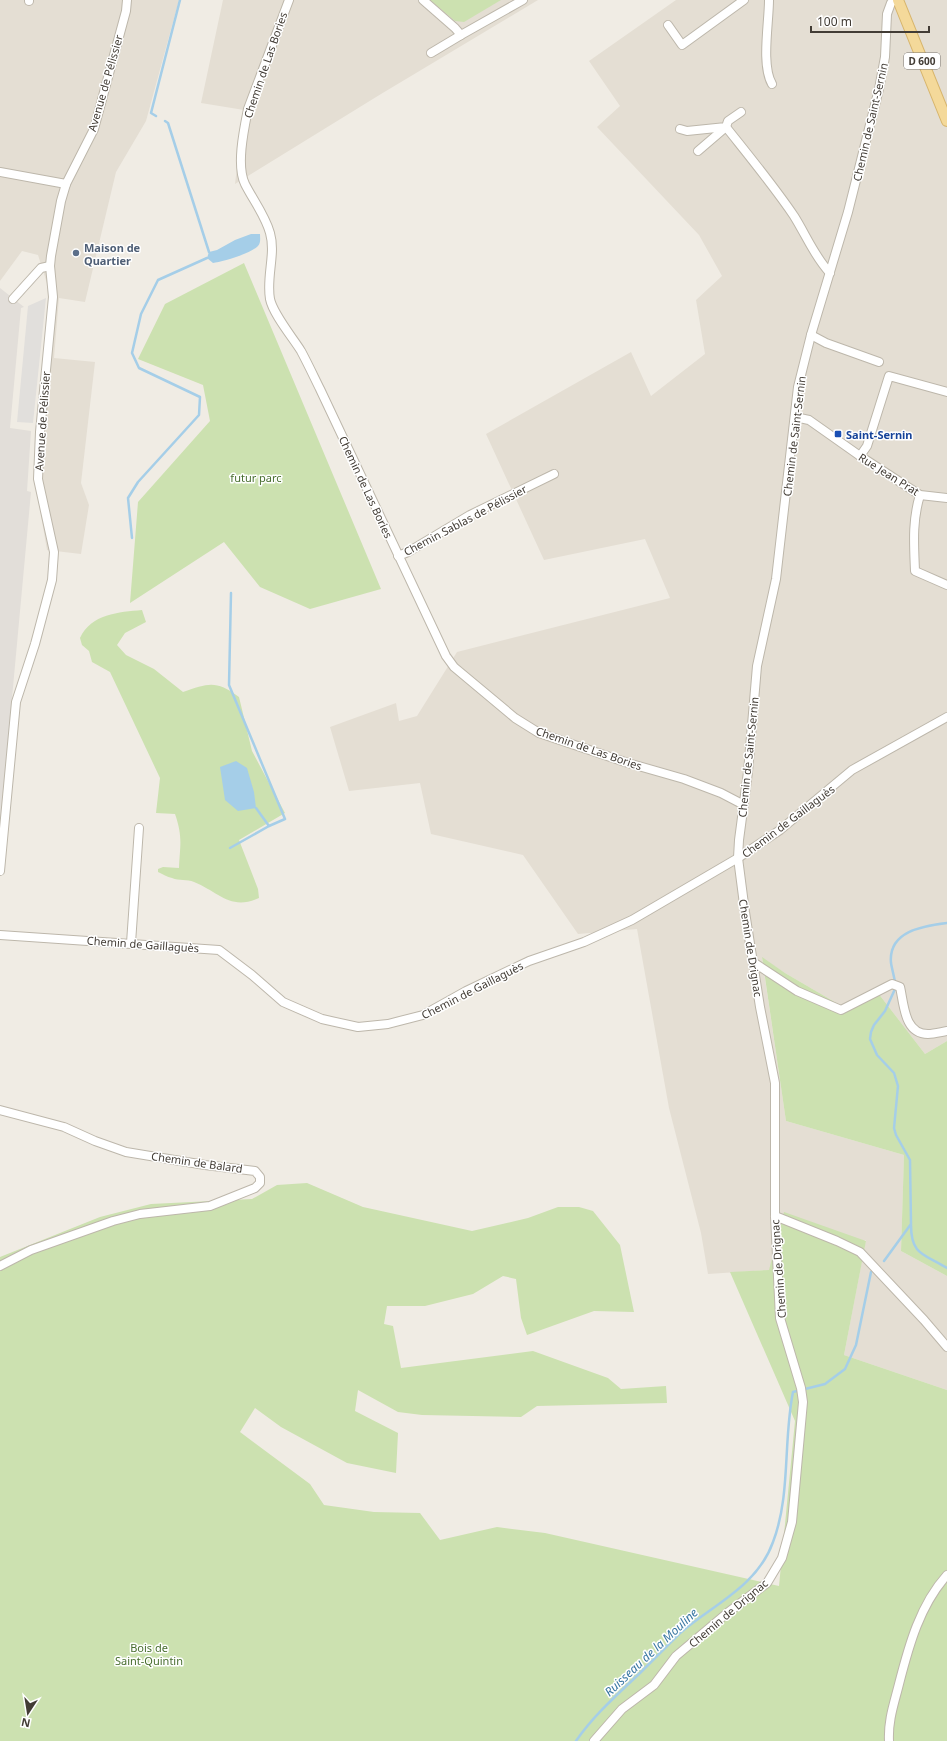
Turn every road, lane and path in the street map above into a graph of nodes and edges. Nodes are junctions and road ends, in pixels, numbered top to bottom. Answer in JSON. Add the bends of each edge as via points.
{"nodes":[{"id":1,"x":127,"y":0,"type":"edge"},
{"id":2,"x":289,"y":0,"type":"edge"},
{"id":3,"x":423,"y":0,"type":"edge"},
{"id":4,"x":523,"y":0,"type":"edge"},
{"id":5,"x":744,"y":0,"type":"edge"},
{"id":6,"x":769,"y":0,"type":"edge"},
{"id":7,"x":893,"y":1,"type":"edge"},
{"id":8,"x":668,"y":25,"type":"dead end"},
{"id":9,"x":461,"y":35,"type":"junction"},
{"id":10,"x":432,"y":54,"type":"dead end"},
{"id":11,"x":772,"y":84,"type":"dead end"},
{"id":12,"x":741,"y":112,"type":"dead end"},
{"id":13,"x":947,"y":121,"type":"edge"},
{"id":14,"x":726,"y":127,"type":"junction"},
{"id":15,"x":680,"y":129,"type":"dead end"},
{"id":16,"x":698,"y":151,"type":"dead end"},
{"id":17,"x":0,"y":172,"type":"edge"},
{"id":18,"x":66,"y":184,"type":"junction"},
{"id":19,"x":50,"y":266,"type":"junction"},
{"id":20,"x":830,"y":274,"type":"junction"},
{"id":21,"x":13,"y":299,"type":"dead end"},
{"id":22,"x":811,"y":335,"type":"junction"},
{"id":23,"x":879,"y":362,"type":"dead end"},
{"id":24,"x":947,"y":392,"type":"edge"},
{"id":25,"x":795,"y":417,"type":"junction"},
{"id":26,"x":860,"y":456,"type":"junction"},
{"id":27,"x":554,"y":474,"type":"dead end"},
{"id":28,"x":920,"y":496,"type":"junction"},
{"id":29,"x":947,"y":498,"type":"edge"},
{"id":30,"x":398,"y":556,"type":"junction"},
{"id":31,"x":947,"y":585,"type":"edge"},
{"id":32,"x":947,"y":717,"type":"edge"},
{"id":33,"x":744,"y":805,"type":"junction"},
{"id":34,"x":139,"y":828,"type":"dead end"},
{"id":35,"x":738,"y":858,"type":"junction"},
{"id":36,"x":0,"y":871,"type":"edge"},
{"id":37,"x":0,"y":935,"type":"edge"},
{"id":38,"x":131,"y":944,"type":"junction"},
{"id":39,"x":753,"y":962,"type":"junction"},
{"id":40,"x":947,"y":1031,"type":"edge"},
{"id":41,"x":0,"y":1110,"type":"edge"},
{"id":42,"x":775,"y":1216,"type":"junction"},
{"id":43,"x":0,"y":1266,"type":"edge"},
{"id":44,"x":947,"y":1347,"type":"edge"},
{"id":45,"x":947,"y":1575,"type":"edge"},
{"id":46,"x":594,"y":1741,"type":"edge"},
{"id":47,"x":889,"y":1741,"type":"edge"}],
"edges":[{"from":1,"to":18,"type":"street","name":"Avenue de Pélissier","via":[[94,129]]},
{"from":2,"to":30,"type":"street","name":"Chemin de Las Bories","via":[[248,109],[241,170],[244,183],[270,234],[271,301],[302,352]]},
{"from":3,"to":9,"type":"street"},
{"from":4,"to":9,"type":"street"},
{"from":5,"to":8,"type":"street","via":[[682,45]]},
{"from":6,"to":11,"type":"street","via":[[766,66]]},
{"from":7,"to":13,"type":"main road","number":"D 600"},
{"from":7,"to":20,"type":"street","name":"Chemin de Saint-Sernin","via":[[887,14],[885,57],[879,89]]},
{"from":9,"to":10,"type":"street"},
{"from":12,"to":14,"type":"street","via":[[728,121]]},
{"from":14,"to":15,"type":"street","via":[[687,131]]},
{"from":14,"to":16,"type":"street"},
{"from":14,"to":20,"type":"street","via":[[794,216],[821,264]]},
{"from":17,"to":18,"type":"street"},
{"from":18,"to":19,"type":"street","name":"Avenue de Pélissier"},
{"from":19,"to":21,"type":"street","via":[[41,268]]},
{"from":19,"to":36,"type":"street","name":"Avenue de Pélissier","via":[[53,297],[38,479],[54,552],[54,564],[52,580],[16,702]]},
{"from":20,"to":22,"type":"street","name":"Chemin de Saint-Sernin"},
{"from":22,"to":23,"type":"street"},
{"from":22,"to":25,"type":"street","name":"Chemin de Saint-Sernin","via":[[798,387]]},
{"from":24,"to":26,"type":"street","via":[[889,376],[867,446]]},
{"from":25,"to":26,"type":"street","name":"Rue Jean Prat","via":[[809,420]]},
{"from":25,"to":33,"type":"street","name":"Chemin de Saint-Sernin","via":[[776,579],[757,666]]},
{"from":26,"to":28,"type":"street","name":"Rue Jean Prat"},
{"from":27,"to":30,"type":"street","name":"Chemin Sablas de Pélissier","via":[[470,515]]},
{"from":28,"to":29,"type":"street","name":"Rue Jean Prat"},
{"from":28,"to":31,"type":"street","via":[[915,511],[915,571]]},
{"from":30,"to":33,"type":"street","name":"Chemin de Las Bories","via":[[446,656],[454,667],[515,718],[539,733],[684,779]]},
{"from":32,"to":35,"type":"street","name":"Chemin de Gaillaguès","via":[[852,770],[780,830]]},
{"from":33,"to":35,"type":"street","name":"Chemin de Saint-Sernin"},
{"from":34,"to":38,"type":"street"},
{"from":35,"to":38,"type":"street","name":"Chemin de Gaillaguès","via":[[625,923],[584,942],[529,961],[466,991],[424,1015],[388,1024],[358,1028],[322,1019],[283,1002],[219,950]]},
{"from":35,"to":39,"type":"street","name":"Chemin de Drignac"},
{"from":37,"to":38,"type":"street","name":"Chemin de Gaillaguès"},
{"from":39,"to":40,"type":"street","via":[[797,991],[841,1010],[879,989],[896,985],[900,987],[907,1022],[915,1030],[927,1034]]},
{"from":39,"to":42,"type":"street","name":"Chemin de Drignac","via":[[775,1083]]},
{"from":41,"to":43,"type":"street","name":"Chemin de Balard","via":[[64,1127],[126,1152],[255,1171],[260,1177],[260,1184],[210,1206],[140,1214],[113,1221],[31,1250]]},
{"from":42,"to":44,"type":"street","via":[[860,1252]]},
{"from":42,"to":46,"type":"street","name":"Chemin de Drignac","via":[[780,1318],[802,1391],[792,1522],[782,1558],[767,1583],[676,1656],[654,1685],[622,1709]]},
{"from":45,"to":47,"type":"street","via":[[936,1588],[916,1625],[888,1724]]}]}
